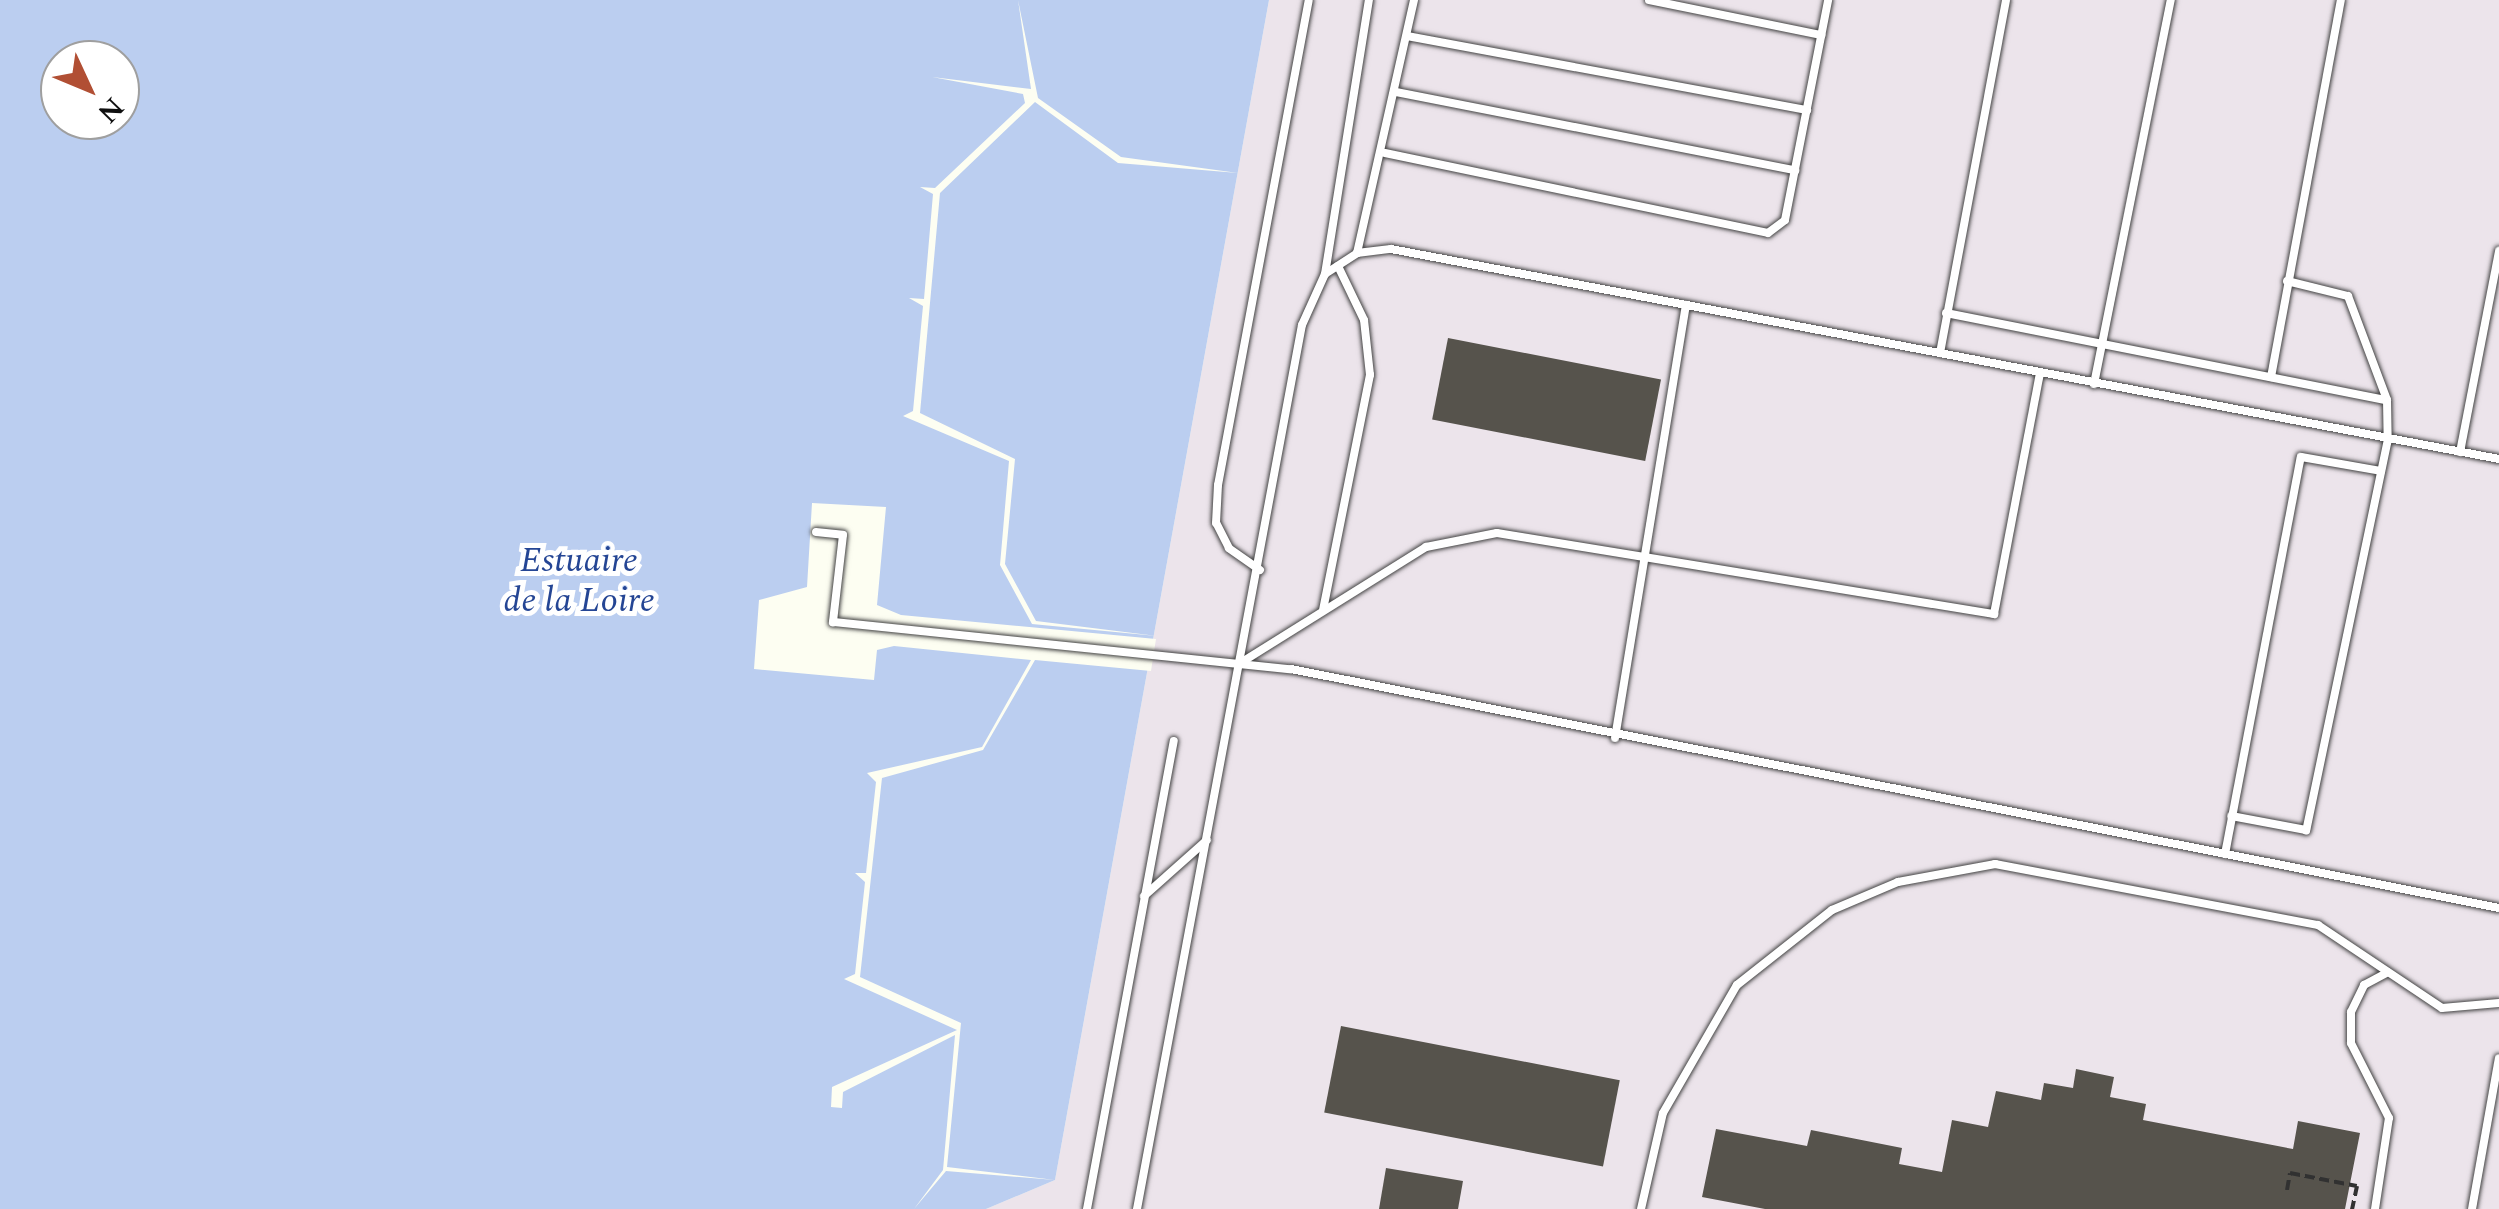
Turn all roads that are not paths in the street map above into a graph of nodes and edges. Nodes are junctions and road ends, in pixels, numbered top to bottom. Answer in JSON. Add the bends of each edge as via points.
{"nodes":[{"id":1,"x":1309,"y":0,"type":"edge"},
{"id":2,"x":1369,"y":0,"type":"edge"},
{"id":3,"x":1414,"y":0,"type":"edge"},
{"id":4,"x":1649,"y":0,"type":"edge"},
{"id":5,"x":1828,"y":0,"type":"edge"},
{"id":6,"x":2006,"y":0,"type":"edge"},
{"id":7,"x":2170,"y":0,"type":"edge"},
{"id":8,"x":2341,"y":0,"type":"edge"},
{"id":9,"x":1821,"y":35,"type":"junction"},
{"id":10,"x":1407,"y":36,"type":"junction"},
{"id":11,"x":1396,"y":92,"type":"junction"},
{"id":12,"x":1806,"y":110,"type":"junction"},
{"id":13,"x":1385,"y":152,"type":"junction"},
{"id":14,"x":1794,"y":170,"type":"junction"},
{"id":15,"x":2499,"y":251,"type":"edge"},
{"id":16,"x":1357,"y":253,"type":"junction"},
{"id":17,"x":1338,"y":266,"type":"junction"},
{"id":18,"x":1325,"y":274,"type":"junction"},
{"id":19,"x":2288,"y":281,"type":"junction"},
{"id":20,"x":1686,"y":305,"type":"junction"},
{"id":21,"x":1946,"y":312,"type":"junction"},
{"id":22,"x":2103,"y":343,"type":"junction"},
{"id":23,"x":1940,"y":353,"type":"junction"},
{"id":24,"x":2040,"y":373,"type":"junction"},
{"id":25,"x":2271,"y":377,"type":"junction"},
{"id":26,"x":2094,"y":384,"type":"junction"},
{"id":27,"x":2387,"y":400,"type":"junction"},
{"id":28,"x":2388,"y":439,"type":"junction"},
{"id":29,"x":2460,"y":452,"type":"junction"},
{"id":30,"x":2499,"y":459,"type":"edge"},
{"id":31,"x":2381,"y":471,"type":"junction"},
{"id":32,"x":816,"y":532,"type":"dead end"},
{"id":33,"x":1645,"y":553,"type":"junction"},
{"id":34,"x":1260,"y":570,"type":"junction"},
{"id":35,"x":1324,"y":610,"type":"junction"},
{"id":36,"x":1242,"y":662,"type":"junction"},
{"id":37,"x":1615,"y":738,"type":"junction"},
{"id":38,"x":1174,"y":740,"type":"dead end"},
{"id":39,"x":2231,"y":816,"type":"junction"},
{"id":40,"x":1208,"y":840,"type":"junction"},
{"id":41,"x":2225,"y":854,"type":"junction"},
{"id":42,"x":1144,"y":896,"type":"junction"},
{"id":43,"x":2499,"y":908,"type":"edge"},
{"id":44,"x":2388,"y":972,"type":"junction"},
{"id":45,"x":2499,"y":1003,"type":"edge"},
{"id":46,"x":2499,"y":1058,"type":"edge"},
{"id":47,"x":1087,"y":1209,"type":"edge"},
{"id":48,"x":1137,"y":1209,"type":"edge"},
{"id":49,"x":1641,"y":1209,"type":"edge"},
{"id":50,"x":2375,"y":1209,"type":"edge"},
{"id":51,"x":2472,"y":1209,"type":"edge"}],
"edges":[{"from":1,"to":34,"type":"lane","via":[[1218,485],[1216,523],[1228,548]]},
{"from":2,"to":18,"type":"lane"},
{"from":3,"to":10,"type":"lane"},
{"from":4,"to":9,"type":"lane"},
{"from":5,"to":9,"type":"lane"},
{"from":6,"to":21,"type":"lane"},
{"from":7,"to":22,"type":"lane"},
{"from":8,"to":19,"type":"lane"},
{"from":9,"to":12,"type":"lane"},
{"from":10,"to":11,"type":"lane"},
{"from":10,"to":12,"type":"lane"},
{"from":11,"to":13,"type":"lane"},
{"from":11,"to":14,"type":"lane"},
{"from":12,"to":14,"type":"lane"},
{"from":13,"to":14,"type":"lane","via":[[1768,233],[1785,220]]},
{"from":13,"to":16,"type":"lane"},
{"from":15,"to":29,"type":"lane"},
{"from":16,"to":17,"type":"lane"},
{"from":16,"to":20,"type":"lane","via":[[1391,250]]},
{"from":17,"to":18,"type":"lane"},
{"from":17,"to":35,"type":"lane","via":[[1364,320],[1370,375]]},
{"from":18,"to":34,"type":"lane","via":[[1302,325]]},
{"from":19,"to":25,"type":"lane"},
{"from":19,"to":27,"type":"lane","via":[[2348,296]]},
{"from":20,"to":23,"type":"lane"},
{"from":20,"to":33,"type":"lane"},
{"from":21,"to":22,"type":"lane"},
{"from":21,"to":23,"type":"lane"},
{"from":22,"to":25,"type":"lane"},
{"from":22,"to":26,"type":"lane"},
{"from":23,"to":24,"type":"lane"},
{"from":24,"to":26,"type":"lane"},
{"from":24,"to":33,"type":"lane","via":[[1994,614]]},
{"from":25,"to":27,"type":"lane"},
{"from":26,"to":28,"type":"lane"},
{"from":27,"to":28,"type":"lane"},
{"from":28,"to":29,"type":"lane"},
{"from":28,"to":31,"type":"lane"},
{"from":29,"to":30,"type":"lane"},
{"from":31,"to":39,"type":"lane","via":[[2306,830]]},
{"from":31,"to":39,"type":"lane","via":[[2301,456]]},
{"from":32,"to":36,"type":"lane","via":[[843,535],[832,622]]},
{"from":33,"to":35,"type":"lane","via":[[1497,534],[1426,547]]},
{"from":33,"to":37,"type":"lane"},
{"from":34,"to":36,"type":"lane"},
{"from":35,"to":36,"type":"lane"},
{"from":36,"to":37,"type":"lane"},
{"from":36,"to":40,"type":"lane"},
{"from":37,"to":41,"type":"lane"},
{"from":38,"to":42,"type":"lane"},
{"from":39,"to":41,"type":"lane"},
{"from":40,"to":42,"type":"lane"},
{"from":40,"to":48,"type":"lane"},
{"from":41,"to":43,"type":"lane"},
{"from":42,"to":47,"type":"lane"},
{"from":44,"to":45,"type":"lane","via":[[2442,1008]]},
{"from":44,"to":49,"type":"lane","via":[[2318,925],[1995,864],[1898,882],[1832,910],[1736,985],[1664,1113]]},
{"from":44,"to":50,"type":"lane","via":[[2364,984],[2351,1012],[2351,1043],[2389,1118]]},
{"from":46,"to":51,"type":"lane"}]}
